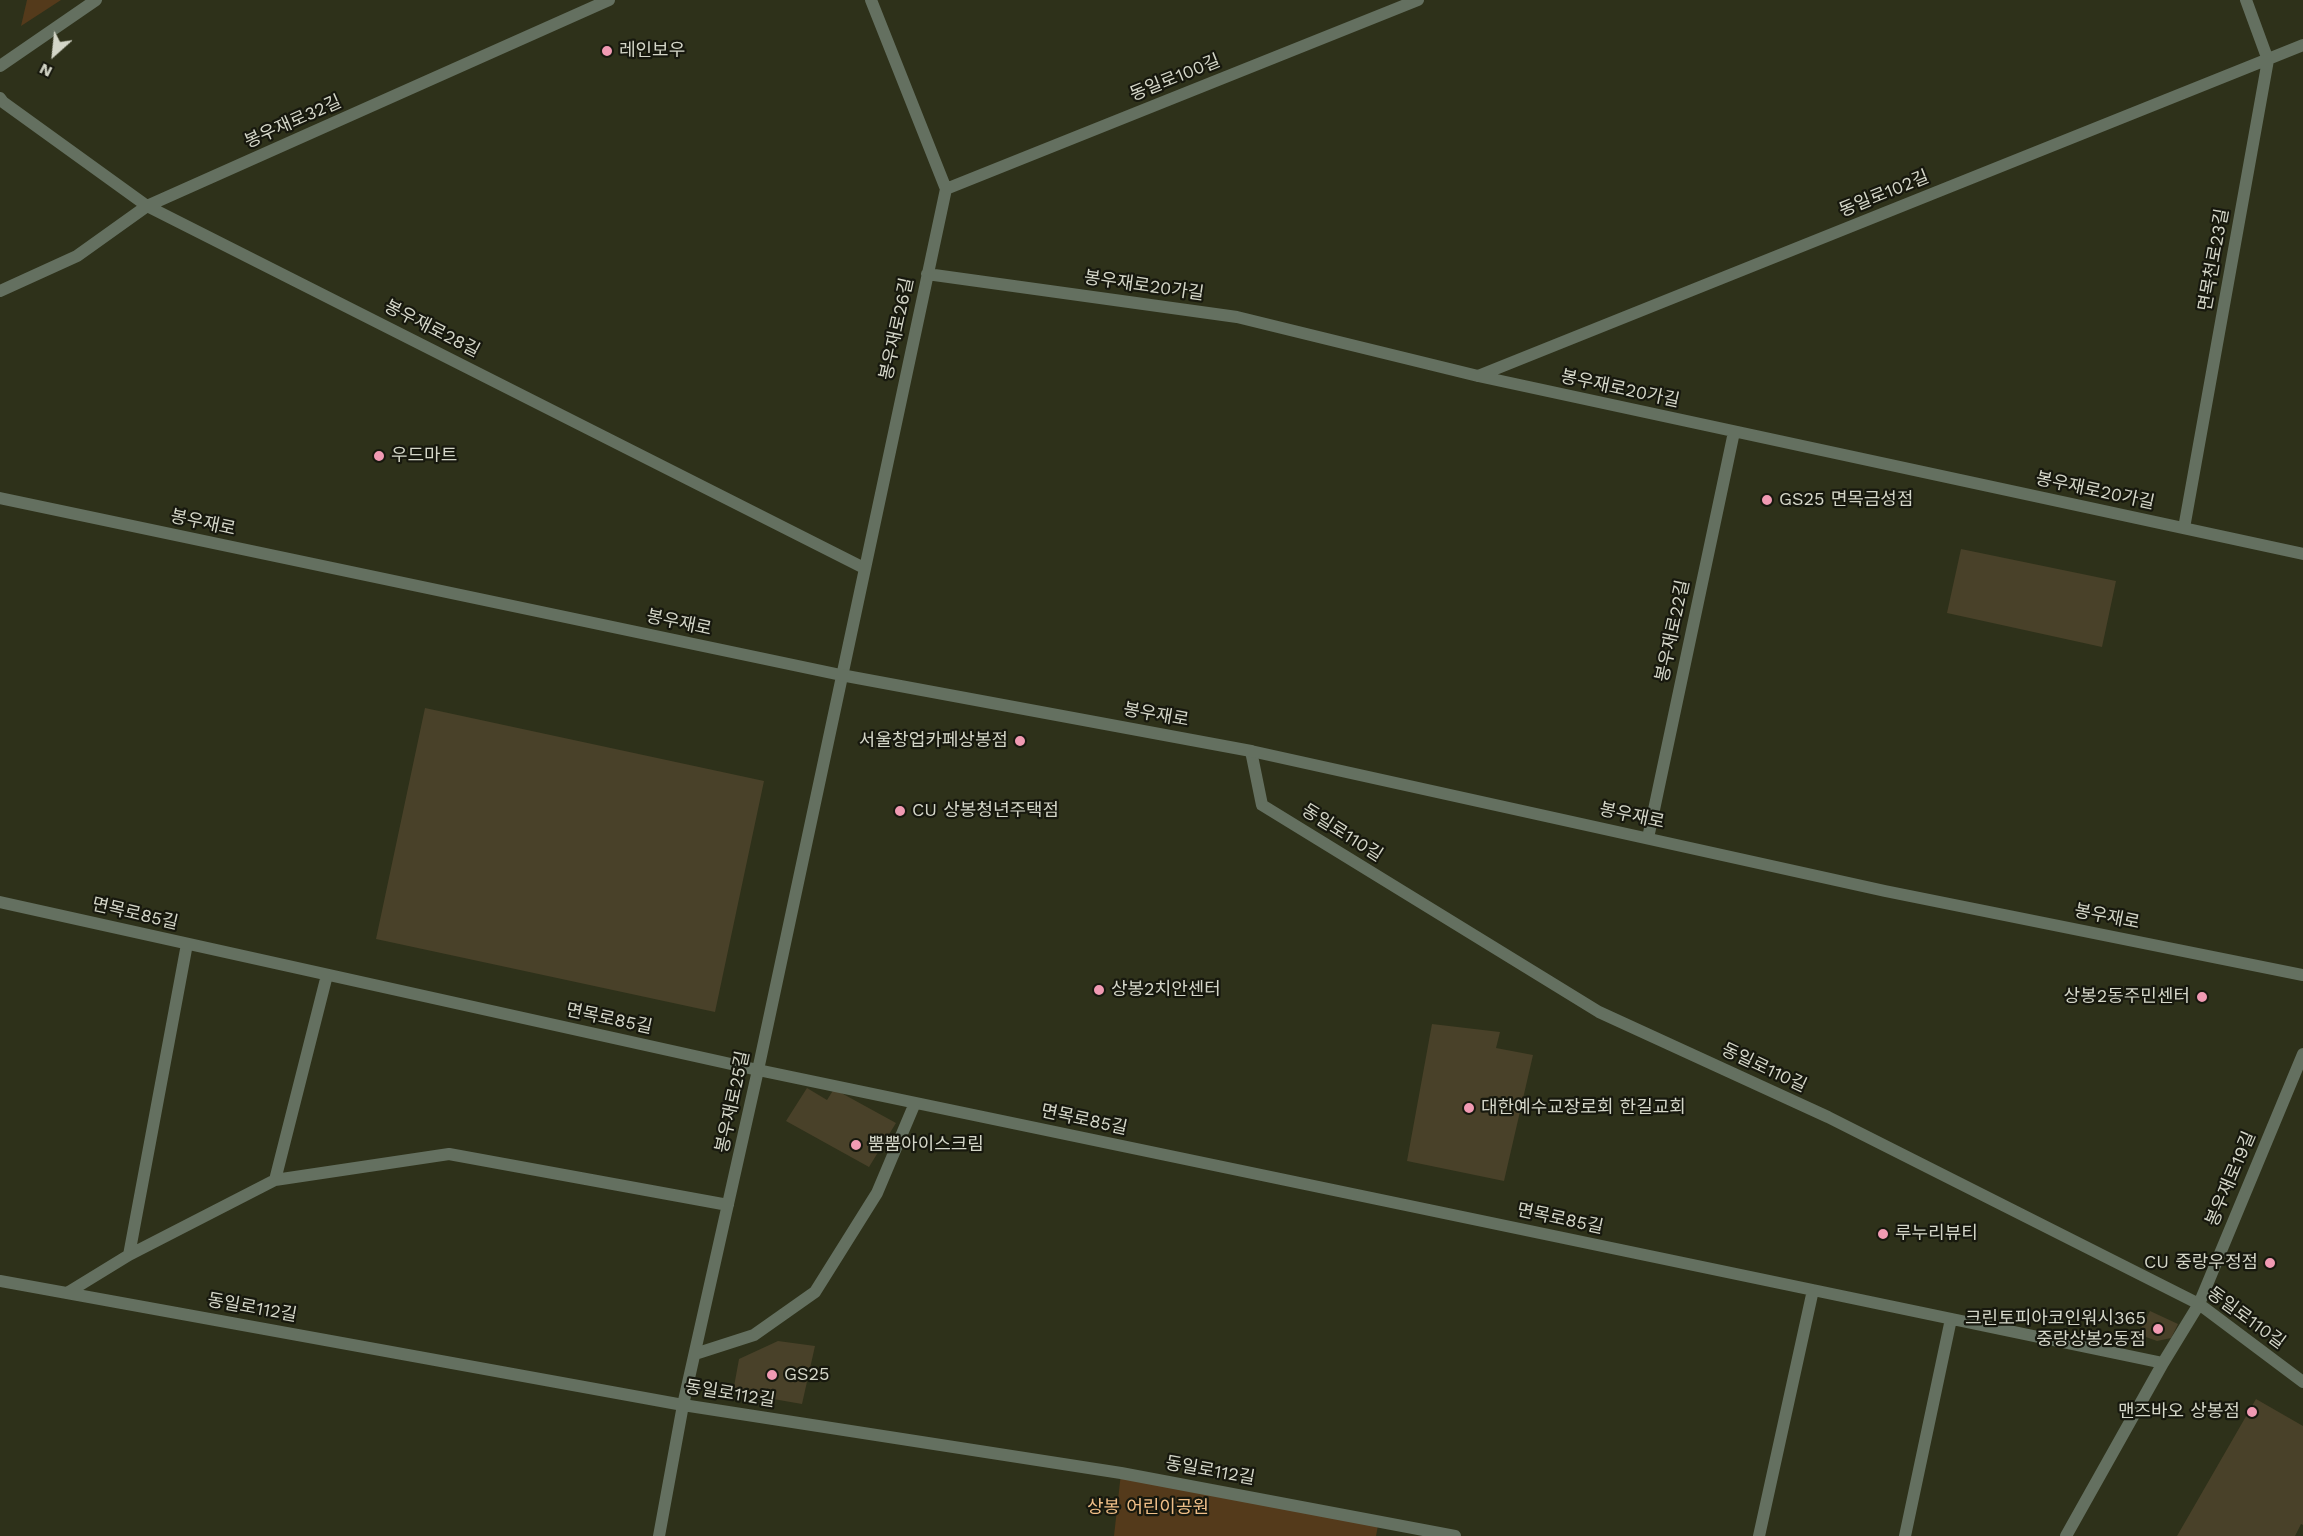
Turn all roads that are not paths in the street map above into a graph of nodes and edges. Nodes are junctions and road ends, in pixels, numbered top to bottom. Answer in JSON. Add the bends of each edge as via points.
{"nodes":[{"id":1,"x":96,"y":0,"type":"edge"},
{"id":2,"x":609,"y":0,"type":"edge"},
{"id":3,"x":871,"y":0,"type":"edge"},
{"id":4,"x":1418,"y":0,"type":"edge"},
{"id":5,"x":2246,"y":0,"type":"edge"},
{"id":6,"x":2303,"y":45,"type":"edge"},
{"id":7,"x":2268,"y":59,"type":"junction"},
{"id":8,"x":0,"y":66,"type":"edge"},
{"id":9,"x":0,"y":98,"type":"edge"},
{"id":10,"x":946,"y":189,"type":"junction"},
{"id":11,"x":147,"y":206,"type":"junction"},
{"id":12,"x":927,"y":274,"type":"junction"},
{"id":13,"x":0,"y":291,"type":"edge"},
{"id":14,"x":1478,"y":376,"type":"junction"},
{"id":15,"x":1734,"y":432,"type":"junction"},
{"id":16,"x":0,"y":498,"type":"edge"},
{"id":17,"x":2184,"y":528,"type":"junction"},
{"id":18,"x":2303,"y":554,"type":"edge"},
{"id":19,"x":864,"y":568,"type":"junction"},
{"id":20,"x":841,"y":675,"type":"junction"},
{"id":21,"x":1251,"y":750,"type":"junction"},
{"id":22,"x":1648,"y":838,"type":"junction"},
{"id":23,"x":0,"y":902,"type":"edge"},
{"id":24,"x":187,"y":944,"type":"junction"},
{"id":25,"x":327,"y":975,"type":"junction"},
{"id":26,"x":2303,"y":975,"type":"edge"},
{"id":27,"x":2303,"y":1054,"type":"edge"},
{"id":28,"x":758,"y":1070,"type":"junction"},
{"id":29,"x":915,"y":1103,"type":"junction"},
{"id":30,"x":275,"y":1180,"type":"junction"},
{"id":31,"x":728,"y":1205,"type":"junction"},
{"id":32,"x":129,"y":1255,"type":"junction"},
{"id":33,"x":0,"y":1281,"type":"edge"},
{"id":34,"x":1813,"y":1290,"type":"junction"},
{"id":35,"x":67,"y":1293,"type":"junction"},
{"id":36,"x":2199,"y":1304,"type":"junction"},
{"id":37,"x":1951,"y":1319,"type":"junction"},
{"id":38,"x":694,"y":1354,"type":"junction"},
{"id":39,"x":2163,"y":1363,"type":"junction"},
{"id":40,"x":2303,"y":1382,"type":"edge"},
{"id":41,"x":683,"y":1405,"type":"junction"},
{"id":42,"x":659,"y":1536,"type":"edge"},
{"id":43,"x":1455,"y":1536,"type":"edge"},
{"id":44,"x":1759,"y":1536,"type":"edge"},
{"id":45,"x":1905,"y":1536,"type":"edge"},
{"id":46,"x":2066,"y":1536,"type":"edge"}],
"edges":[{"from":1,"to":8,"type":"street"},
{"from":2,"to":11,"type":"street","name":"봉우재로32길"},
{"from":3,"to":10,"type":"street"},
{"from":4,"to":10,"type":"street","name":"동일로100길"},
{"from":5,"to":7,"type":"street"},
{"from":6,"to":7,"type":"street","name":"동일로102길"},
{"from":7,"to":14,"type":"street","name":"동일로102길"},
{"from":7,"to":17,"type":"street","name":"면목천로23길"},
{"from":9,"to":11,"type":"street","name":"봉우재로28길"},
{"from":10,"to":12,"type":"street","name":"봉우재로26길"},
{"from":11,"to":13,"type":"street","name":"봉우재로32길","via":[[77,256]]},
{"from":11,"to":19,"type":"street","name":"봉우재로28길"},
{"from":12,"to":14,"type":"street","name":"봉우재로20가길","via":[[1237,317]]},
{"from":12,"to":19,"type":"street","name":"봉우재로26길"},
{"from":14,"to":15,"type":"street","name":"봉우재로20가길"},
{"from":15,"to":17,"type":"street","name":"봉우재로20가길"},
{"from":15,"to":22,"type":"street","name":"봉우재로22길"},
{"from":16,"to":20,"type":"street","name":"봉우재로"},
{"from":17,"to":18,"type":"street","name":"봉우재로20가길"},
{"from":19,"to":20,"type":"street","name":"봉우재로26길"},
{"from":20,"to":21,"type":"street","name":"봉우재로"},
{"from":20,"to":28,"type":"street","name":"봉우재로25길"},
{"from":21,"to":22,"type":"street","name":"봉우재로"},
{"from":21,"to":36,"type":"street","name":"동일로110길","via":[[1263,805],[1599,1012],[1828,1117]]},
{"from":22,"to":26,"type":"street","name":"봉우재로","via":[[1885,891]]},
{"from":23,"to":24,"type":"street","name":"면목로85길"},
{"from":24,"to":25,"type":"street","name":"면목로85길"},
{"from":24,"to":32,"type":"street"},
{"from":25,"to":28,"type":"street","name":"면목로85길"},
{"from":25,"to":30,"type":"street"},
{"from":27,"to":36,"type":"street","name":"봉우재로19길"},
{"from":28,"to":29,"type":"street","name":"면목로85길"},
{"from":28,"to":31,"type":"street","name":"봉우재로25길"},
{"from":29,"to":34,"type":"street","name":"면목로85길"},
{"from":29,"to":38,"type":"street","via":[[877,1193],[815,1292],[754,1335]]},
{"from":30,"to":31,"type":"street","via":[[450,1154]]},
{"from":30,"to":32,"type":"street"},
{"from":31,"to":38,"type":"street","name":"봉우재로25길"},
{"from":32,"to":35,"type":"street"},
{"from":33,"to":35,"type":"street","name":"동일로112길"},
{"from":34,"to":37,"type":"street","name":"면목로85길"},
{"from":34,"to":44,"type":"street"},
{"from":35,"to":41,"type":"street","name":"동일로112길"},
{"from":36,"to":39,"type":"street","name":"봉우재로19길"},
{"from":36,"to":40,"type":"street","name":"동일로110길"},
{"from":37,"to":39,"type":"street","name":"면목로85길"},
{"from":37,"to":45,"type":"street"},
{"from":38,"to":41,"type":"street","name":"봉우재로25길"},
{"from":39,"to":46,"type":"street","name":"봉우재로19길"},
{"from":41,"to":42,"type":"street","name":"봉우재로25길"},
{"from":41,"to":43,"type":"street","name":"동일로112길","via":[[1121,1473]]}]}
